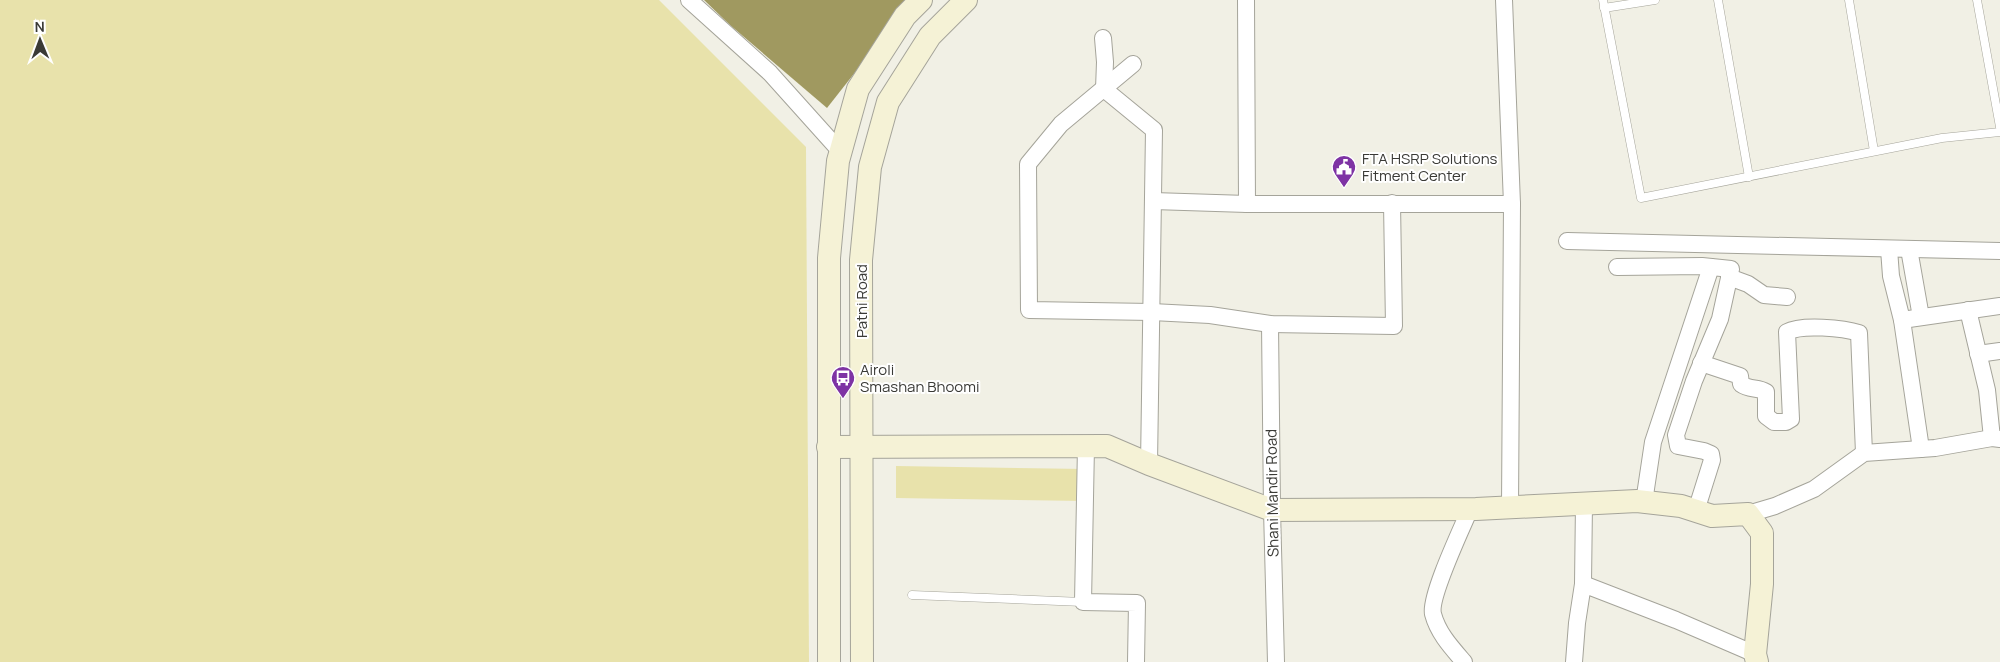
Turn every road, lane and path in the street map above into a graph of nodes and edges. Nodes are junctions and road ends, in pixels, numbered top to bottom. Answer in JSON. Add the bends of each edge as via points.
{"nodes":[{"id":1,"x":688,"y":0,"type":"edge"},
{"id":2,"x":921,"y":0,"type":"edge"},
{"id":3,"x":966,"y":0,"type":"edge"},
{"id":4,"x":1246,"y":0,"type":"edge"},
{"id":5,"x":1504,"y":0,"type":"edge"},
{"id":6,"x":1655,"y":0,"type":"edge"},
{"id":7,"x":1718,"y":0,"type":"edge"},
{"id":8,"x":1849,"y":0,"type":"edge"},
{"id":9,"x":1976,"y":0,"type":"edge"},
{"id":10,"x":1604,"y":4,"type":"edge"},
{"id":11,"x":1103,"y":38,"type":"dead end"},
{"id":12,"x":1133,"y":64,"type":"dead end"},
{"id":13,"x":1104,"y":89,"type":"junction"},
{"id":14,"x":2000,"y":127,"type":"edge"},
{"id":15,"x":2000,"y":132,"type":"edge"},
{"id":16,"x":840,"y":151,"type":"junction"},
{"id":17,"x":1874,"y":151,"type":"junction"},
{"id":18,"x":1749,"y":176,"type":"junction"},
{"id":19,"x":1154,"y":201,"type":"junction"},
{"id":20,"x":1392,"y":203,"type":"junction"},
{"id":21,"x":1247,"y":204,"type":"junction"},
{"id":22,"x":1512,"y":204,"type":"junction"},
{"id":23,"x":1567,"y":241,"type":"dead end"},
{"id":24,"x":1889,"y":249,"type":"junction"},
{"id":25,"x":1910,"y":249,"type":"junction"},
{"id":26,"x":2000,"y":251,"type":"edge"},
{"id":27,"x":1618,"y":267,"type":"dead end"},
{"id":28,"x":1711,"y":267,"type":"junction"},
{"id":29,"x":1729,"y":277,"type":"junction"},
{"id":30,"x":1787,"y":297,"type":"dead end"},
{"id":31,"x":2000,"y":306,"type":"edge"},
{"id":32,"x":1968,"y":310,"type":"junction"},
{"id":33,"x":1152,"y":312,"type":"junction"},
{"id":34,"x":1921,"y":317,"type":"junction"},
{"id":35,"x":1902,"y":320,"type":"junction"},
{"id":36,"x":1270,"y":324,"type":"junction"},
{"id":37,"x":2000,"y":351,"type":"edge"},
{"id":38,"x":1978,"y":354,"type":"junction"},
{"id":39,"x":1701,"y":363,"type":"junction"},
{"id":40,"x":1996,"y":438,"type":"edge"},
{"id":41,"x":1086,"y":446,"type":"junction"},
{"id":42,"x":828,"y":447,"type":"junction"},
{"id":43,"x":860,"y":447,"type":"junction"},
{"id":44,"x":1920,"y":449,"type":"junction"},
{"id":45,"x":1864,"y":453,"type":"junction"},
{"id":46,"x":1149,"y":464,"type":"junction"},
{"id":47,"x":1644,"y":502,"type":"junction"},
{"id":48,"x":1584,"y":503,"type":"junction"},
{"id":49,"x":1510,"y":507,"type":"junction"},
{"id":50,"x":1470,"y":509,"type":"junction"},
{"id":51,"x":1272,"y":510,"type":"junction"},
{"id":52,"x":1696,"y":511,"type":"junction"},
{"id":53,"x":1748,"y":514,"type":"junction"},
{"id":54,"x":1583,"y":584,"type":"junction"},
{"id":55,"x":912,"y":595,"type":"dead end"},
{"id":56,"x":1083,"y":602,"type":"junction"},
{"id":57,"x":1756,"y":658,"type":"edge"},
{"id":58,"x":829,"y":662,"type":"edge"},
{"id":59,"x":862,"y":662,"type":"edge"},
{"id":60,"x":1136,"y":662,"type":"edge"},
{"id":61,"x":1276,"y":662,"type":"edge"},
{"id":62,"x":1464,"y":662,"type":"edge"},
{"id":63,"x":1574,"y":662,"type":"edge"}],
"edges":[{"from":1,"to":16,"type":"street","via":[[770,73]]},
{"from":2,"to":16,"type":"main road","via":[[905,16],[858,89]]},
{"from":3,"to":43,"type":"main road","name":"Patni Road","via":[[930,36],[888,102],[870,166],[861,260]]},
{"from":4,"to":21,"type":"street"},
{"from":5,"to":22,"type":"street"},
{"from":6,"to":10,"type":"lane"},
{"from":7,"to":18,"type":"lane"},
{"from":8,"to":17,"type":"lane"},
{"from":9,"to":14,"type":"lane"},
{"from":10,"to":18,"type":"lane","via":[[1641,198]]},
{"from":11,"to":13,"type":"street"},
{"from":12,"to":13,"type":"street"},
{"from":13,"to":19,"type":"street","via":[[1154,130]]},
{"from":13,"to":33,"type":"street","via":[[1062,124],[1028,164],[1029,310]]},
{"from":15,"to":17,"type":"lane","via":[[1942,138]]},
{"from":16,"to":42,"type":"main road","via":[[829,258]]},
{"from":17,"to":18,"type":"lane"},
{"from":19,"to":21,"type":"street"},
{"from":19,"to":33,"type":"street"},
{"from":20,"to":21,"type":"street"},
{"from":20,"to":22,"type":"street"},
{"from":20,"to":36,"type":"street","via":[[1394,326]]},
{"from":22,"to":49,"type":"street"},
{"from":23,"to":24,"type":"street"},
{"from":24,"to":25,"type":"street"},
{"from":24,"to":35,"type":"street","via":[[1891,276]]},
{"from":25,"to":26,"type":"street"},
{"from":25,"to":34,"type":"street"},
{"from":27,"to":28,"type":"street"},
{"from":28,"to":29,"type":"street","via":[[1730,269]]},
{"from":28,"to":47,"type":"street","via":[[1653,442]]},
{"from":29,"to":30,"type":"street","via":[[1764,295]]},
{"from":29,"to":39,"type":"street","via":[[1720,320]]},
{"from":31,"to":32,"type":"street"},
{"from":32,"to":34,"type":"street"},
{"from":32,"to":38,"type":"street"},
{"from":33,"to":36,"type":"street","via":[[1210,315]]},
{"from":33,"to":46,"type":"street"},
{"from":34,"to":35,"type":"street"},
{"from":35,"to":44,"type":"street"},
{"from":36,"to":51,"type":"street","name":"Shani Mandir Road"},
{"from":37,"to":38,"type":"street"},
{"from":38,"to":40,"type":"street"},
{"from":39,"to":45,"type":"street","via":[[1740,376],[1741,384],[1746,388],[1762,389],[1766,392],[1766,416],[1774,422],[1786,422],[1791,419],[1787,332],[1797,328],[1859,333]]},
{"from":39,"to":52,"type":"street","via":[[1676,435],[1678,446],[1711,454]]},
{"from":40,"to":44,"type":"street"},
{"from":41,"to":43,"type":"main road"},
{"from":41,"to":46,"type":"main road","via":[[1106,446]]},
{"from":41,"to":56,"type":"street"},
{"from":42,"to":43,"type":"main road"},
{"from":42,"to":58,"type":"main road"},
{"from":43,"to":59,"type":"main road","name":"Patni Road"},
{"from":44,"to":45,"type":"street"},
{"from":45,"to":53,"type":"street","via":[[1814,489]]},
{"from":46,"to":51,"type":"main road"},
{"from":47,"to":48,"type":"main road"},
{"from":47,"to":52,"type":"main road"},
{"from":48,"to":49,"type":"main road"},
{"from":48,"to":54,"type":"street"},
{"from":49,"to":50,"type":"main road"},
{"from":50,"to":51,"type":"main road"},
{"from":50,"to":62,"type":"street","via":[[1443,573],[1433,612],[1442,636]]},
{"from":51,"to":61,"type":"street","name":"Shani Mandir Road"},
{"from":52,"to":53,"type":"main road","via":[[1712,516]]},
{"from":53,"to":57,"type":"main road","via":[[1762,532]]},
{"from":54,"to":57,"type":"street","via":[[1676,620]]},
{"from":54,"to":63,"type":"street"},
{"from":55,"to":56,"type":"lane"},
{"from":56,"to":60,"type":"street","via":[[1137,603]]}]}
